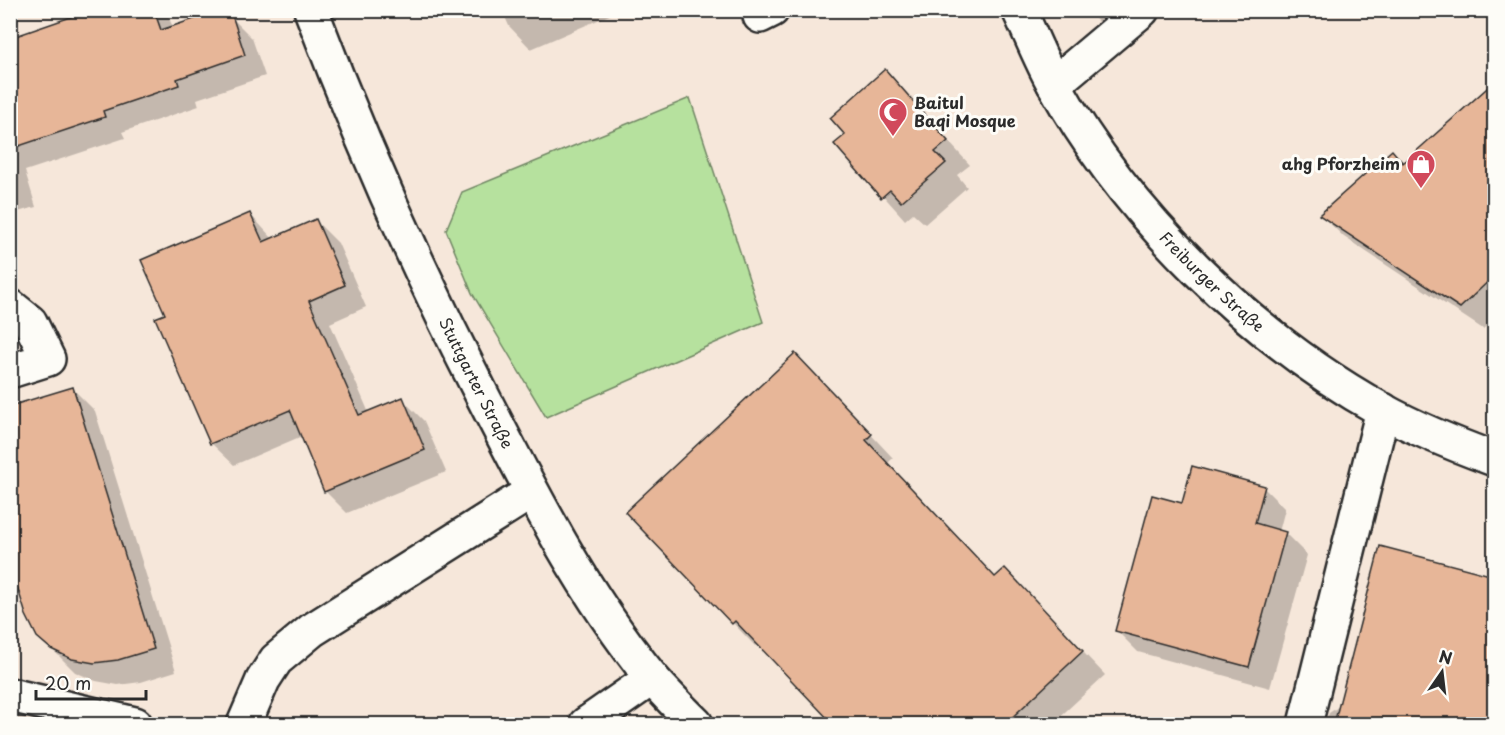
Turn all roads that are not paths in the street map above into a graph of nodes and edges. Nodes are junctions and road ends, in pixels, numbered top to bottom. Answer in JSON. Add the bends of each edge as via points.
{"nodes":[{"id":1,"x":311,"y":10,"type":"edge"},
{"id":2,"x":1019,"y":10,"type":"edge"},
{"id":3,"x":1142,"y":10,"type":"edge"},
{"id":4,"x":1054,"y":84,"type":"junction"},
{"id":5,"x":10,"y":306,"type":"edge"},
{"id":6,"x":10,"y":371,"type":"edge"},
{"id":7,"x":1383,"y":410,"type":"junction"},
{"id":8,"x":1494,"y":459,"type":"edge"},
{"id":9,"x":531,"y":492,"type":"junction"},
{"id":10,"x":652,"y":678,"type":"junction"},
{"id":11,"x":10,"y":695,"type":"edge"},
{"id":12,"x":135,"y":724,"type":"edge"},
{"id":13,"x":244,"y":724,"type":"edge"},
{"id":14,"x":586,"y":724,"type":"edge"},
{"id":15,"x":696,"y":724,"type":"edge"},
{"id":16,"x":1305,"y":724,"type":"edge"}],
"edges":[{"from":1,"to":9,"type":"street","name":"Stuttgarter Straße","via":[[440,313]]},
{"from":2,"to":4,"type":"street","name":"Freiburger Straße"},
{"from":3,"to":4,"type":"street"},
{"from":4,"to":7,"type":"street","name":"Freiburger Straße","via":[[1124,189],[1210,281],[1297,353]]},
{"from":5,"to":6,"type":"street","via":[[30,322],[48,359]]},
{"from":7,"to":8,"type":"street","name":"Freiburger Straße"},
{"from":7,"to":16,"type":"street"},
{"from":9,"to":10,"type":"street","name":"Stuttgarter Straße","via":[[598,603]]},
{"from":9,"to":13,"type":"street","via":[[332,615],[300,640],[276,660]]},
{"from":10,"to":14,"type":"street"},
{"from":10,"to":15,"type":"street","name":"Stuttgarter Straße"},
{"from":11,"to":12,"type":"street"}]}
